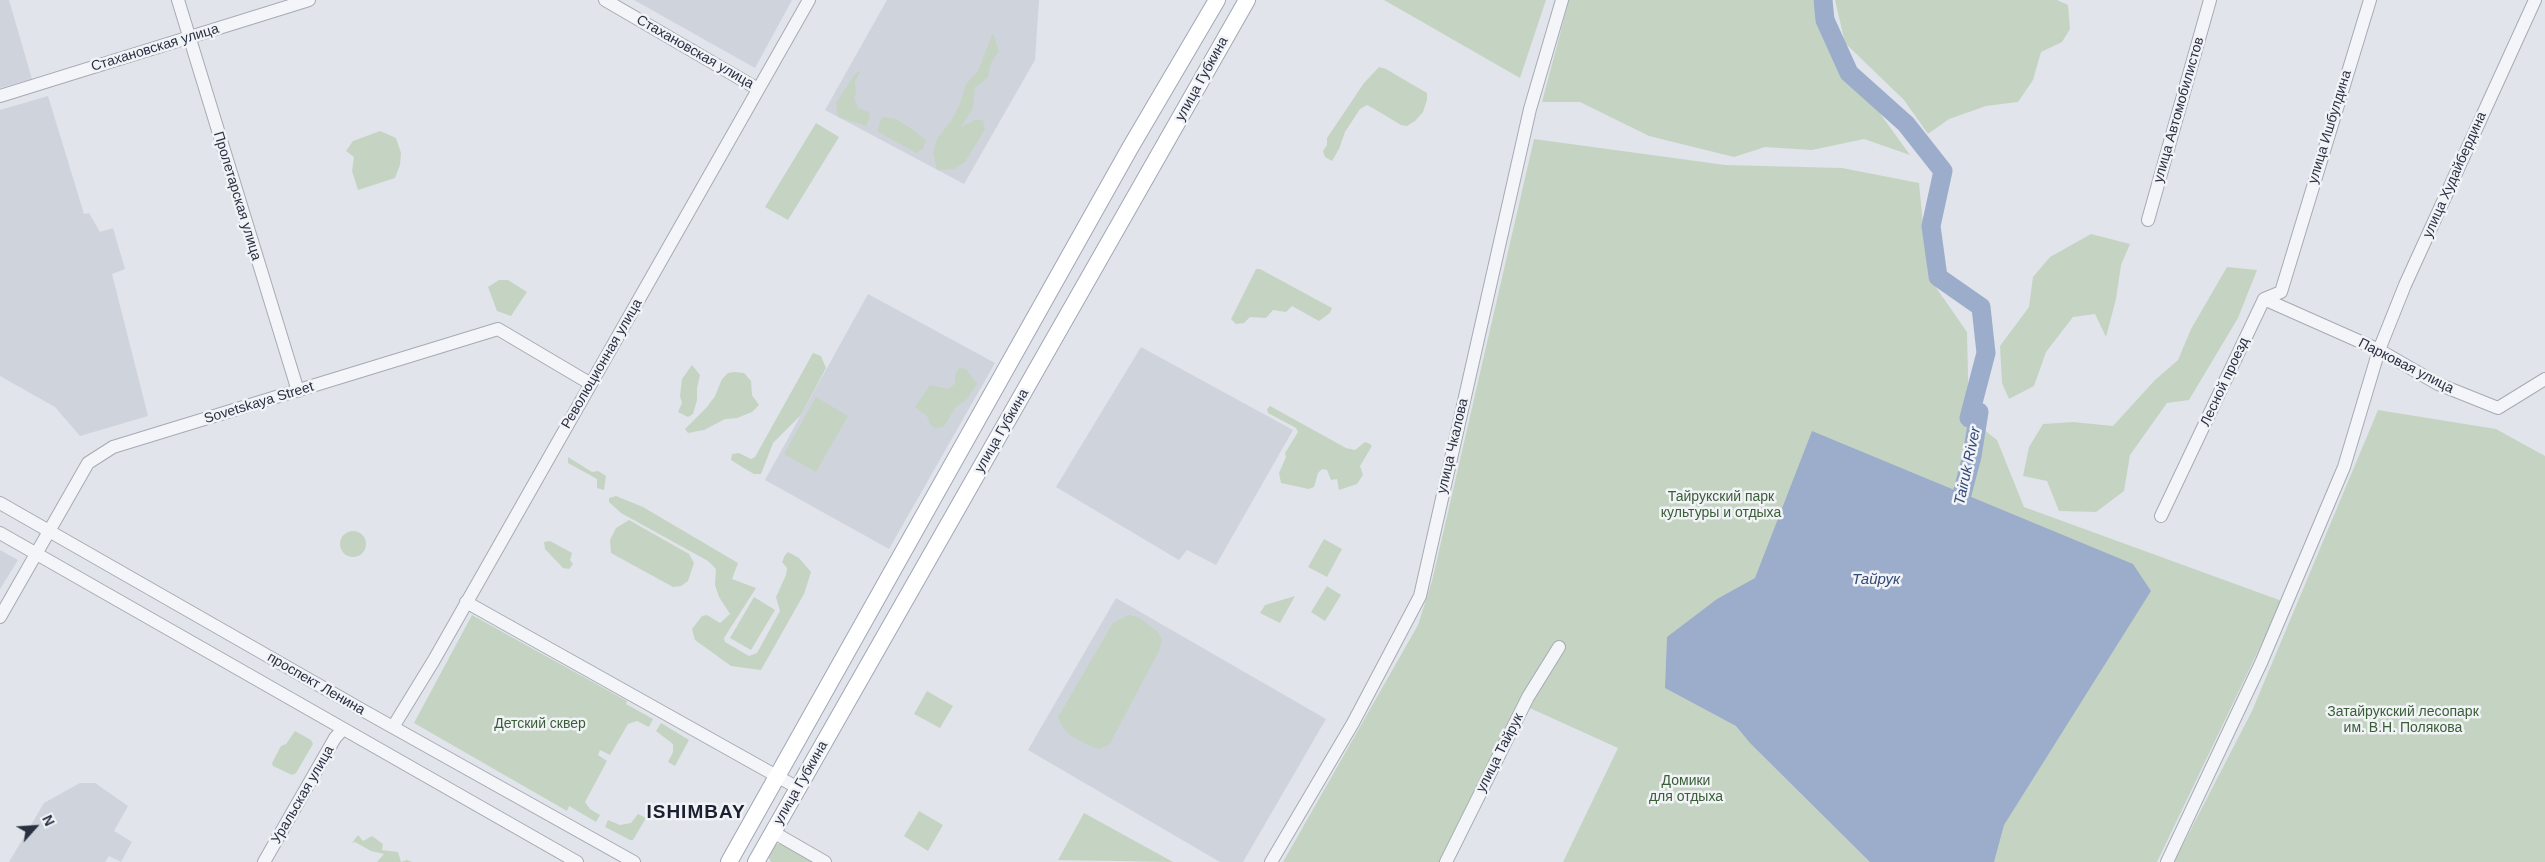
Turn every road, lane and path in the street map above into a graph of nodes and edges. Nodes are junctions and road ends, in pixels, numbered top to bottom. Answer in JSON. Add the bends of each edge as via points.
{"nodes":[{"id":1,"x":178,"y":0,"type":"edge"},
{"id":2,"x":309,"y":0,"type":"edge"},
{"id":3,"x":605,"y":0,"type":"edge"},
{"id":4,"x":809,"y":0,"type":"edge"},
{"id":5,"x":1217,"y":0,"type":"edge"},
{"id":6,"x":1247,"y":0,"type":"edge"},
{"id":7,"x":1562,"y":0,"type":"edge"},
{"id":8,"x":2210,"y":0,"type":"edge"},
{"id":9,"x":2370,"y":0,"type":"edge"},
{"id":10,"x":2535,"y":0,"type":"edge"},
{"id":11,"x":189,"y":37,"type":"junction"},
{"id":12,"x":758,"y":89,"type":"junction"},
{"id":13,"x":0,"y":96,"type":"edge"},
{"id":14,"x":2148,"y":220,"type":"dead end"},
{"id":15,"x":2264,"y":299,"type":"junction"},
{"id":16,"x":2379,"y":350,"type":"junction"},
{"id":17,"x":2545,"y":379,"type":"edge"},
{"id":18,"x":591,"y":384,"type":"junction"},
{"id":19,"x":298,"y":391,"type":"junction"},
{"id":20,"x":0,"y":502,"type":"edge"},
{"id":21,"x":2161,"y":516,"type":"dead end"},
{"id":22,"x":49,"y":531,"type":"junction"},
{"id":23,"x":0,"y":533,"type":"edge"},
{"id":24,"x":36,"y":554,"type":"junction"},
{"id":25,"x":466,"y":602,"type":"junction"},
{"id":26,"x":0,"y":617,"type":"edge"},
{"id":27,"x":1559,"y":647,"type":"dead end"},
{"id":28,"x":393,"y":727,"type":"junction"},
{"id":29,"x":343,"y":729,"type":"junction"},
{"id":30,"x":777,"y":776,"type":"junction"},
{"id":31,"x":798,"y":788,"type":"junction"},
{"id":32,"x":773,"y":832,"type":"junction"},
{"id":33,"x":758,"y":861,"type":"edge"},
{"id":34,"x":264,"y":862,"type":"edge"},
{"id":35,"x":577,"y":862,"type":"edge"},
{"id":36,"x":634,"y":862,"type":"edge"},
{"id":37,"x":729,"y":862,"type":"edge"},
{"id":38,"x":825,"y":862,"type":"edge"},
{"id":39,"x":1271,"y":862,"type":"edge"},
{"id":40,"x":1446,"y":862,"type":"edge"},
{"id":41,"x":2167,"y":862,"type":"edge"}],
"edges":[{"from":1,"to":11,"type":"street","name":"Пролетарская улица"},
{"from":2,"to":11,"type":"street","name":"Стахановская улица"},
{"from":3,"to":12,"type":"street","name":"Стахановская улица"},
{"from":4,"to":12,"type":"street","name":"Революционная улица"},
{"from":5,"to":30,"type":"main road","name":"улица Губкина","via":[[1130,148]]},
{"from":6,"to":31,"type":"main road","name":"улица Губкина"},
{"from":7,"to":39,"type":"street","name":"улица Чкалова","via":[[1530,109],[1420,596],[1352,723]]},
{"from":8,"to":14,"type":"street","name":"улица Автомобилистов"},
{"from":9,"to":15,"type":"street","name":"улица Ишбулдина","via":[[2296,239],[2294,256],[2281,292]]},
{"from":10,"to":16,"type":"street","name":"улица Худайбердина","via":[[2405,285]]},
{"from":11,"to":13,"type":"street","name":"Стахановская улица"},
{"from":11,"to":19,"type":"street","name":"Пролетарская улица"},
{"from":12,"to":18,"type":"street","name":"Революционная улица"},
{"from":15,"to":16,"type":"street","name":"Парковая улица"},
{"from":15,"to":21,"type":"street","name":"Лесной проезд"},
{"from":16,"to":17,"type":"street","name":"Парковая улица","via":[[2438,384],[2498,408]]},
{"from":16,"to":41,"type":"street","name":"улица Худайбердина","via":[[2344,467],[2261,663]]},
{"from":18,"to":19,"type":"street","name":"Sovetskaya Street","via":[[498,329]]},
{"from":18,"to":25,"type":"street","name":"Революционная улица"},
{"from":19,"to":22,"type":"street","name":"Sovetskaya Street","via":[[107,450],[88,463]]},
{"from":20,"to":22,"type":"street","name":"проспект Ленина"},
{"from":22,"to":24,"type":"street","name":"Sovetskaya Street"},
{"from":22,"to":28,"type":"street","name":"проспект Ленина"},
{"from":23,"to":24,"type":"street","name":"проспект Ленина"},
{"from":24,"to":26,"type":"street","name":"Sovetskaya Street"},
{"from":24,"to":29,"type":"street","name":"проспект Ленина"},
{"from":25,"to":28,"type":"street","name":"Революционная улица"},
{"from":25,"to":30,"type":"street"},
{"from":27,"to":40,"type":"street","name":"улица Тайрук","via":[[1528,698]]},
{"from":28,"to":36,"type":"street","name":"проспект Ленина"},
{"from":29,"to":34,"type":"street","name":"Уральская улица"},
{"from":29,"to":35,"type":"street","name":"проспект Ленина"},
{"from":30,"to":31,"type":"street"},
{"from":30,"to":37,"type":"main road","name":"улица Губкина"},
{"from":31,"to":32,"type":"main road","name":"улица Губкина"},
{"from":32,"to":33,"type":"main road","name":"улица Губкина"},
{"from":32,"to":38,"type":"street"}]}
